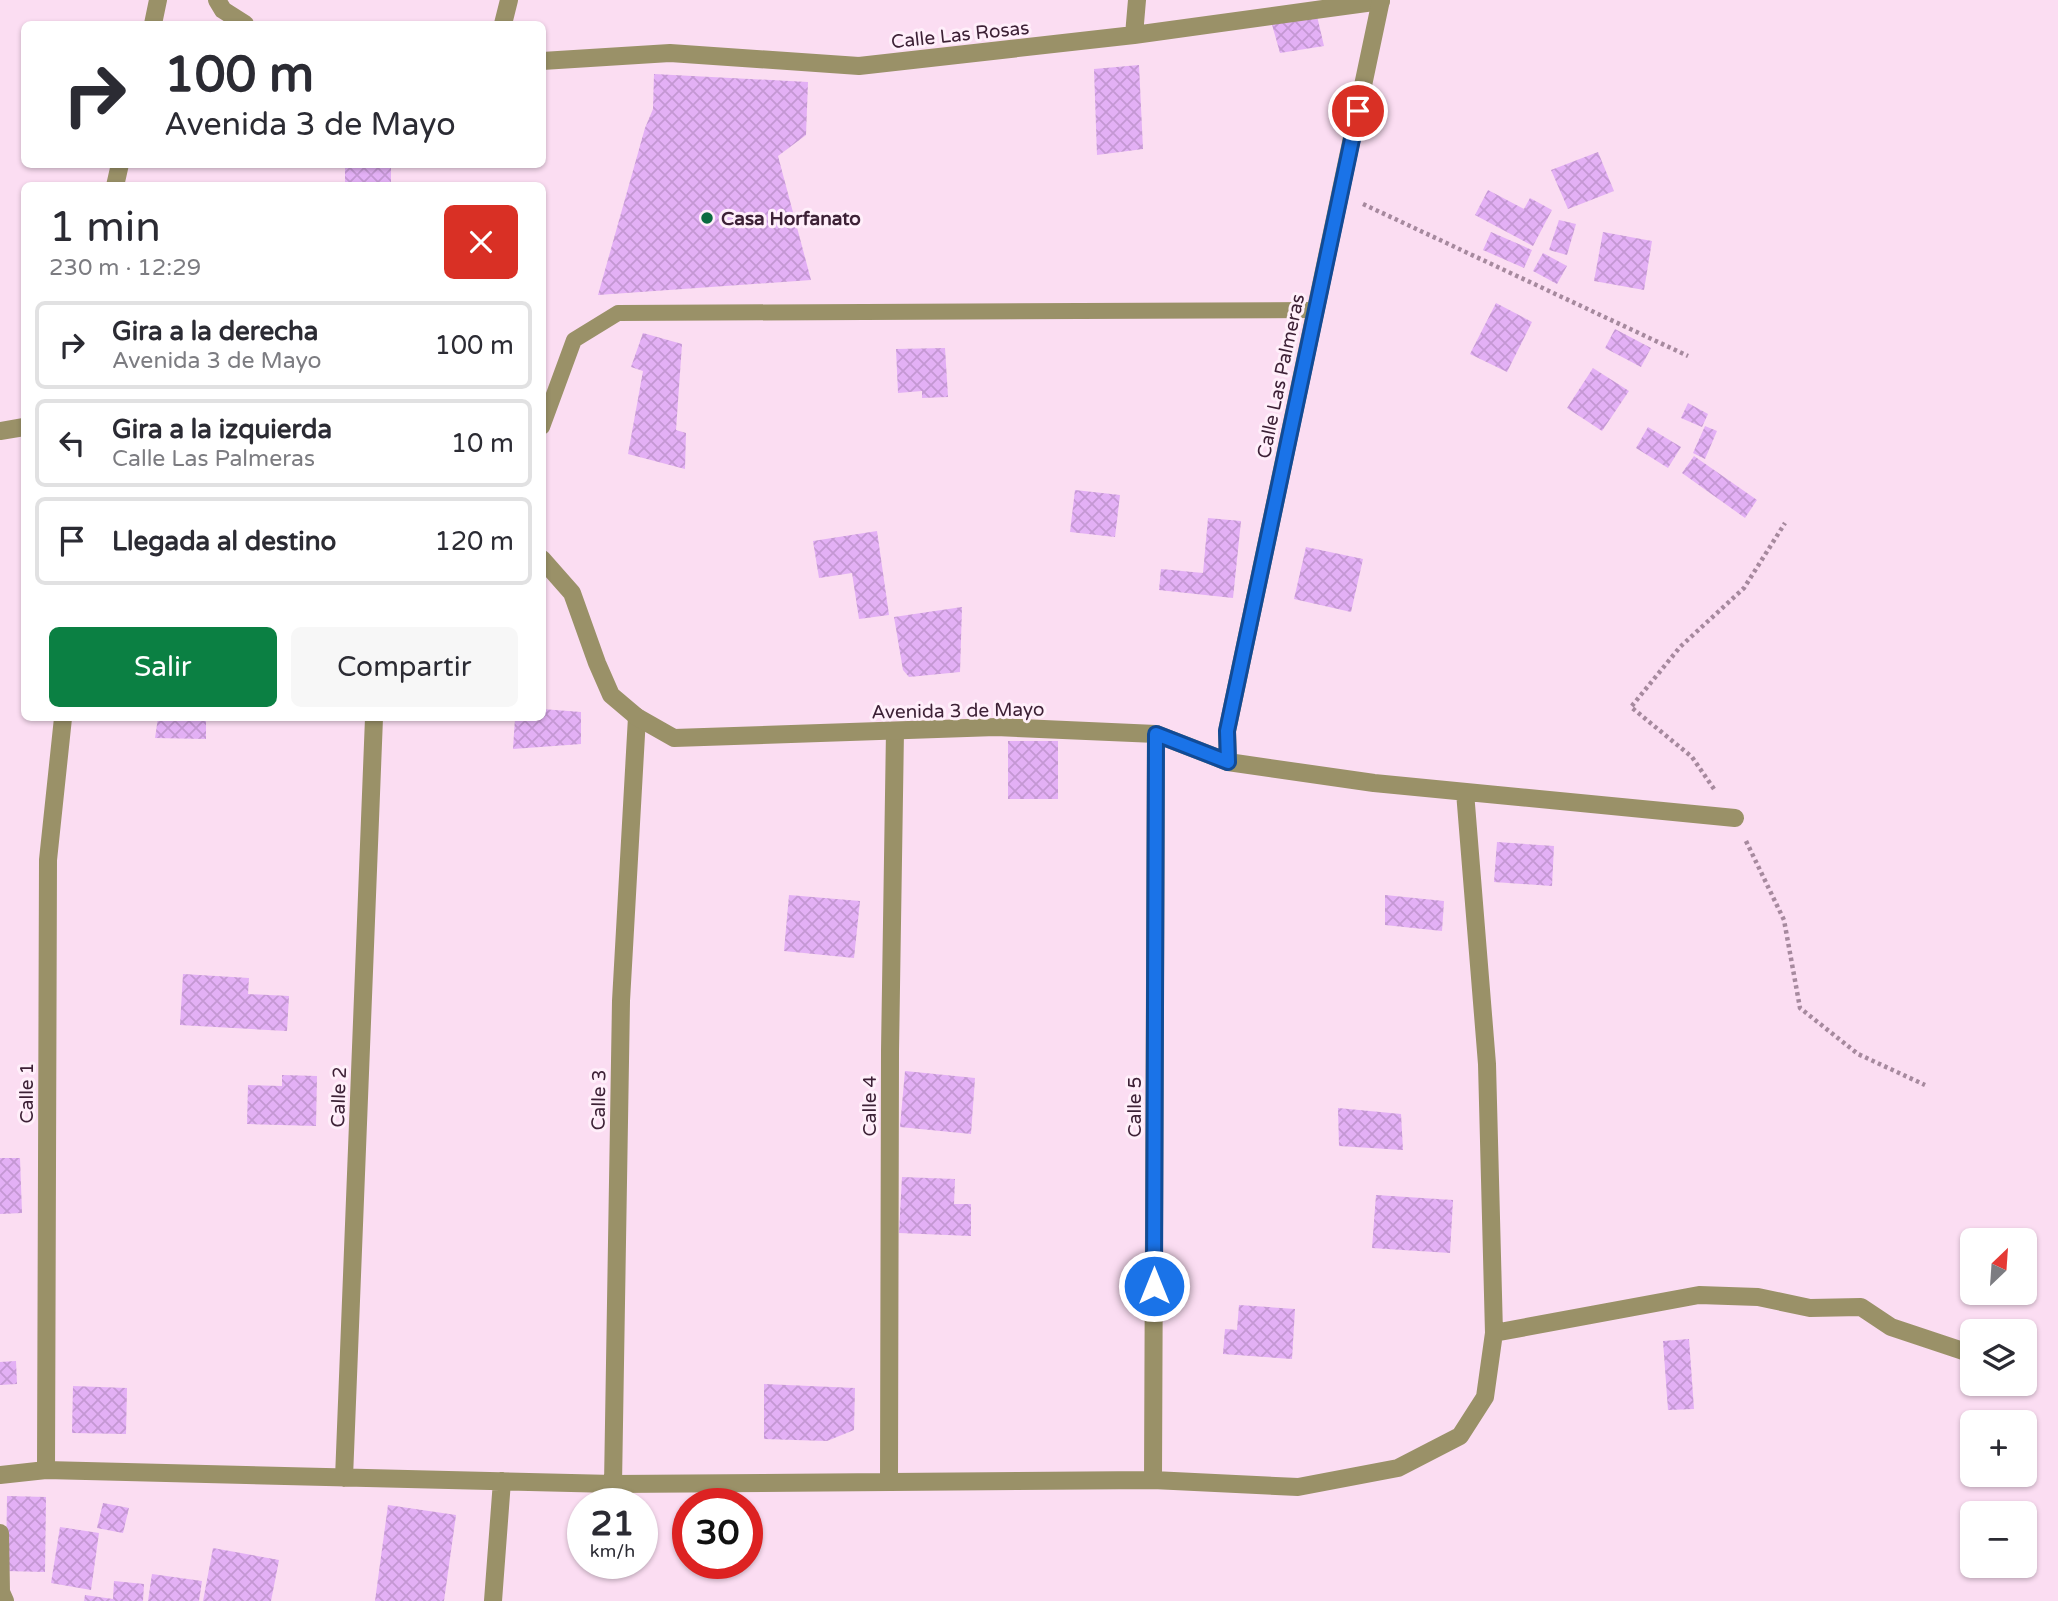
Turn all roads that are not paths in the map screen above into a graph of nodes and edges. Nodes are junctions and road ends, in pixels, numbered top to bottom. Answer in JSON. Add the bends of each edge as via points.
{"nodes":[{"id":1,"x":158,"y":0,"type":"edge"},
{"id":2,"x":509,"y":0,"type":"edge"},
{"id":3,"x":1138,"y":0,"type":"edge"},
{"id":4,"x":1381,"y":1,"type":"edge"},
{"id":5,"x":222,"y":3,"type":"edge"},
{"id":6,"x":154,"y":21,"type":"edge"},
{"id":7,"x":242,"y":21,"type":"edge"},
{"id":8,"x":504,"y":21,"type":"edge"},
{"id":9,"x":1134,"y":36,"type":"junction"},
{"id":10,"x":546,"y":61,"type":"edge"},
{"id":11,"x":1315,"y":310,"type":"junction"},
{"id":12,"x":546,"y":416,"type":"edge"},
{"id":13,"x":21,"y":428,"type":"edge"},
{"id":14,"x":0,"y":431,"type":"edge"},
{"id":15,"x":546,"y":564,"type":"edge"},
{"id":16,"x":637,"y":717,"type":"junction"},
{"id":17,"x":63,"y":721,"type":"edge"},
{"id":18,"x":374,"y":721,"type":"edge"},
{"id":19,"x":895,"y":731,"type":"junction"},
{"id":20,"x":1156,"y":734,"type":"junction"},
{"id":21,"x":1228,"y":762,"type":"junction"},
{"id":22,"x":1465,"y":792,"type":"junction"},
{"id":23,"x":1735,"y":818,"type":"dead end"},
{"id":24,"x":1494,"y":1333,"type":"junction"},
{"id":25,"x":1960,"y":1350,"type":"edge"},
{"id":26,"x":46,"y":1470,"type":"junction"},
{"id":27,"x":0,"y":1475,"type":"edge"},
{"id":28,"x":344,"y":1478,"type":"junction"},
{"id":29,"x":502,"y":1480,"type":"junction"},
{"id":30,"x":1153,"y":1480,"type":"junction"},
{"id":31,"x":889,"y":1482,"type":"junction"},
{"id":32,"x":613,"y":1484,"type":"junction"},
{"id":33,"x":0,"y":1533,"type":"edge"},
{"id":34,"x":5,"y":1601,"type":"edge"},
{"id":35,"x":493,"y":1601,"type":"edge"}],
"edges":[{"from":1,"to":6,"type":"street"},
{"from":2,"to":8,"type":"street"},
{"from":3,"to":9,"type":"street"},
{"from":4,"to":9,"type":"street","name":"Calle Las Rosas"},
{"from":4,"to":11,"type":"street","name":"Calle Las Palmeras"},
{"from":5,"to":7,"type":"street"},
{"from":9,"to":10,"type":"street","name":"Calle Las Rosas","via":[[859,66],[670,53]]},
{"from":11,"to":12,"type":"lane","via":[[618,313],[574,340]]},
{"from":11,"to":21,"type":"street","name":"Calle Las Palmeras","via":[[1227,731]]},
{"from":13,"to":14,"type":"street"},
{"from":15,"to":16,"type":"street","name":"Avenida 3 de Mayo","via":[[572,593],[611,695]]},
{"from":16,"to":19,"type":"street","name":"Avenida 3 de Mayo","via":[[674,738]]},
{"from":16,"to":32,"type":"street","name":"Calle 3","via":[[621,1001]]},
{"from":17,"to":26,"type":"street","name":"Calle 1","via":[[48,860]]},
{"from":18,"to":28,"type":"street","name":"Calle 2"},
{"from":19,"to":20,"type":"street","name":"Avenida 3 de Mayo","via":[[996,726]]},
{"from":19,"to":31,"type":"street","name":"Calle 4"},
{"from":20,"to":21,"type":"street","name":"Avenida 3 de Mayo"},
{"from":20,"to":30,"type":"street","name":"Calle 5"},
{"from":21,"to":22,"type":"street","name":"Avenida 3 de Mayo"},
{"from":22,"to":23,"type":"street","name":"Avenida 3 de Mayo"},
{"from":22,"to":24,"type":"street","via":[[1487,1064]]},
{"from":24,"to":25,"type":"street","via":[[1699,1295],[1758,1297],[1810,1308],[1861,1307],[1891,1326]]},
{"from":24,"to":30,"type":"street","via":[[1485,1397],[1460,1436],[1398,1468],[1298,1488]]},
{"from":26,"to":27,"type":"street"},
{"from":26,"to":28,"type":"street"},
{"from":28,"to":29,"type":"street"},
{"from":29,"to":32,"type":"street"},
{"from":29,"to":35,"type":"street"},
{"from":30,"to":31,"type":"street"},
{"from":31,"to":32,"type":"street"},
{"from":33,"to":34,"type":"street"}]}
